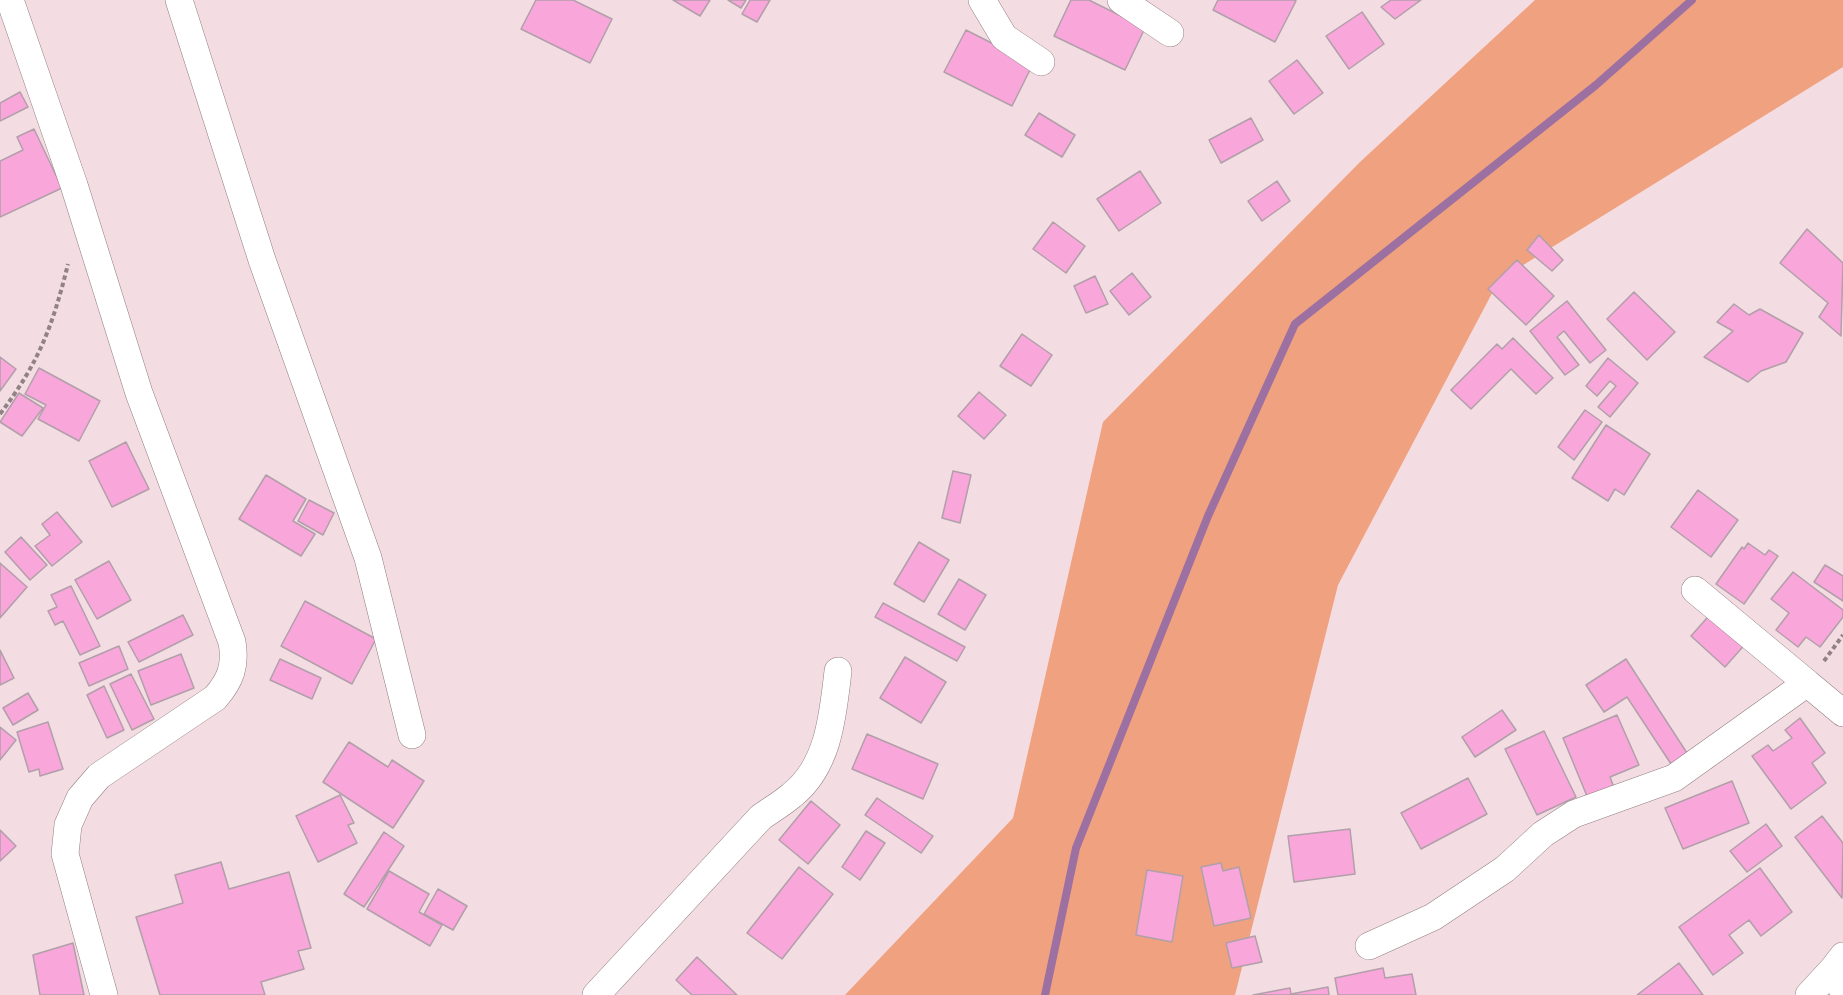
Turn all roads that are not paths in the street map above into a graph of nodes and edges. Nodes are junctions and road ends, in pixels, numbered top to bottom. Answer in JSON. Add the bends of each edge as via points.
{"nodes":[{"id":1,"x":10,"y":0,"type":"edge"},
{"id":2,"x":179,"y":0,"type":"edge"},
{"id":3,"x":982,"y":0,"type":"edge"},
{"id":4,"x":1121,"y":0,"type":"edge"},
{"id":5,"x":1170,"y":33,"type":"dead end"},
{"id":6,"x":1041,"y":62,"type":"dead end"},
{"id":7,"x":1695,"y":590,"type":"dead end"},
{"id":8,"x":838,"y":671,"type":"dead end"},
{"id":9,"x":1807,"y":683,"type":"junction"},
{"id":10,"x":1843,"y":713,"type":"edge"},
{"id":11,"x":412,"y":735,"type":"dead end"},
{"id":12,"x":1369,"y":946,"type":"dead end"},
{"id":13,"x":1840,"y":972,"type":"edge"},
{"id":14,"x":104,"y":995,"type":"edge"},
{"id":15,"x":596,"y":995,"type":"edge"},
{"id":16,"x":1809,"y":995,"type":"edge"}],
"edges":[{"from":1,"to":14,"type":"street","via":[[74,185],[139,393],[232,642],[234,657],[232,672],[215,698],[99,776],[80,798],[68,825],[65,854]]},
{"from":2,"to":11,"type":"street","via":[[262,260],[368,558]]},
{"from":3,"to":6,"type":"street","via":[[1004,37]]},
{"from":4,"to":5,"type":"street"},
{"from":7,"to":9,"type":"street"},
{"from":8,"to":15,"type":"street","via":[[830,733],[811,775],[794,794],[761,817]]},
{"from":9,"to":10,"type":"street"},
{"from":9,"to":12,"type":"street","via":[[1674,778],[1574,814],[1463,898],[1433,917]]},
{"from":13,"to":16,"type":"street"}]}
